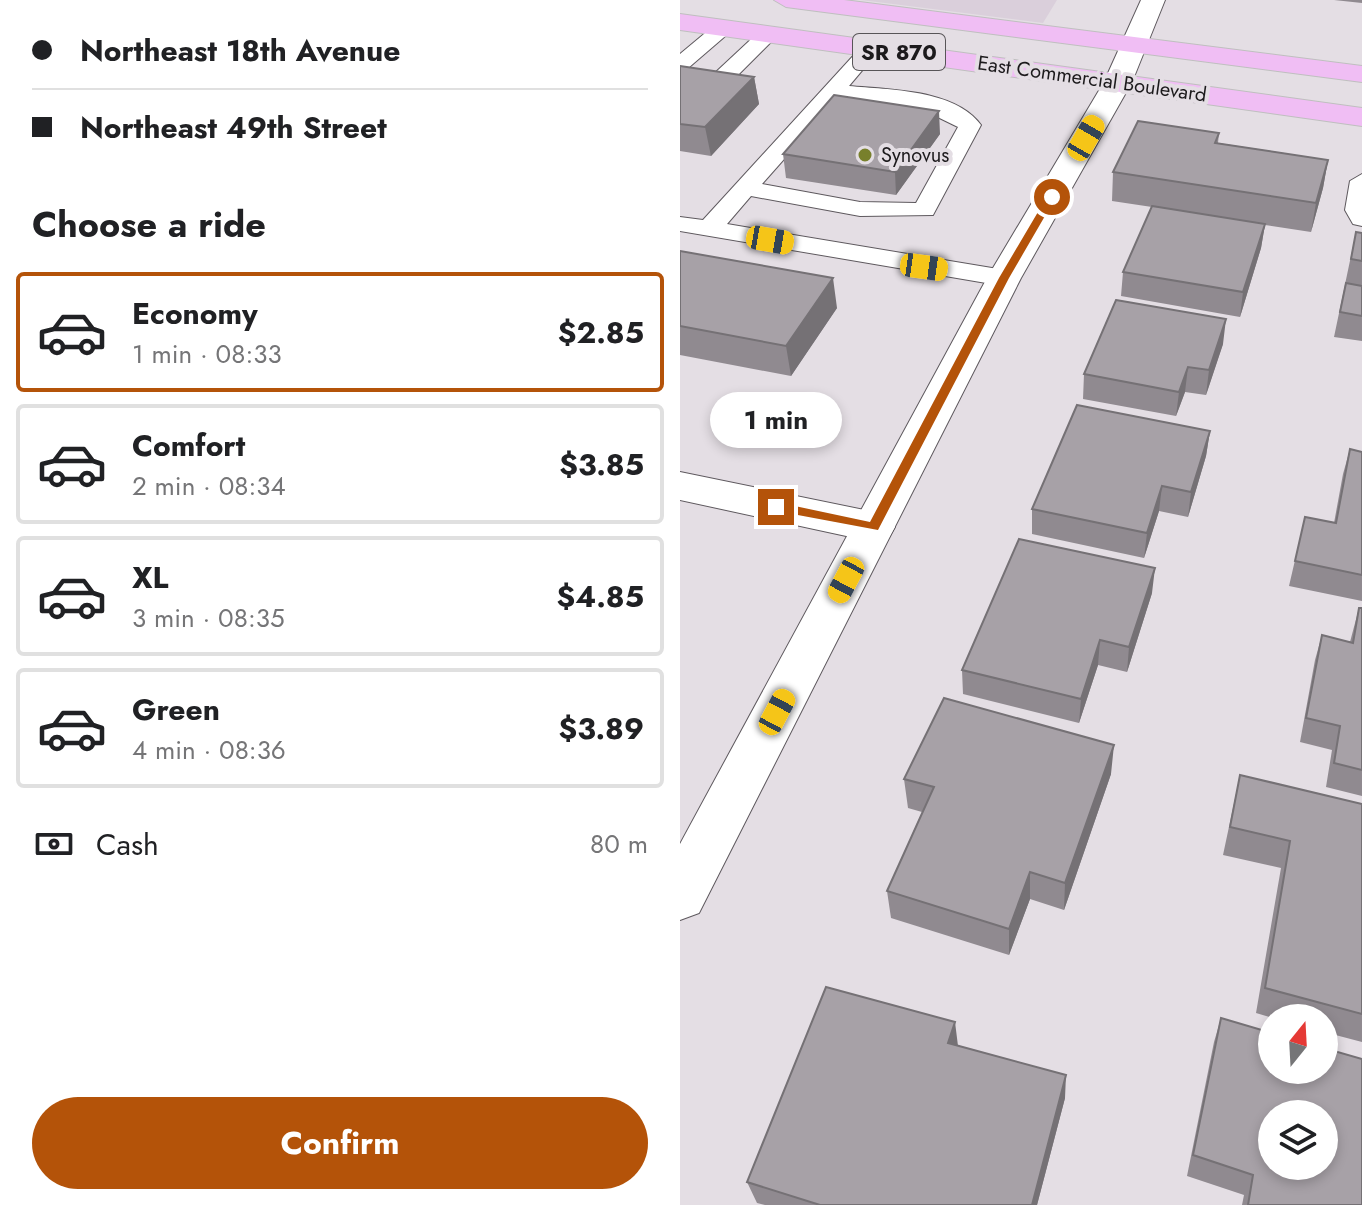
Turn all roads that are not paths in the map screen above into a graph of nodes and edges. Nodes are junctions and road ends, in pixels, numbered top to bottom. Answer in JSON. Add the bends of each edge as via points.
{"nodes":[{"id":1,"x":786,"y":0,"type":"edge"},
{"id":2,"x":1153,"y":0,"type":"edge"},
{"id":3,"x":680,"y":22,"type":"edge"},
{"id":4,"x":723,"y":28,"type":"junction"},
{"id":5,"x":768,"y":34,"type":"junction"},
{"id":6,"x":1132,"y":44,"type":"junction"},
{"id":7,"x":871,"y":48,"type":"junction"},
{"id":8,"x":680,"y":65,"type":"edge"},
{"id":9,"x":1362,"y":74,"type":"edge"},
{"id":10,"x":1118,"y":82,"type":"junction"},
{"id":11,"x":710,"y":90,"type":"edge"},
{"id":12,"x":833,"y":90,"type":"junction"},
{"id":13,"x":1362,"y":117,"type":"edge"},
{"id":14,"x":1362,"y":181,"type":"edge"},
{"id":15,"x":745,"y":188,"type":"junction"},
{"id":16,"x":1362,"y":219,"type":"edge"},
{"id":17,"x":680,"y":224,"type":"edge"},
{"id":18,"x":709,"y":229,"type":"junction"},
{"id":19,"x":1004,"y":278,"type":"junction"},
{"id":20,"x":680,"y":486,"type":"edge"},
{"id":21,"x":874,"y":527,"type":"junction"},
{"id":22,"x":680,"y":896,"type":"edge"}],
"edges":[{"from":1,"to":6,"type":"main road","name":"East Commercial Boulevard","number":"SR 870"},
{"from":2,"to":6,"type":"street"},
{"from":3,"to":4,"type":"main road","name":"East Commercial Boulevard","number":"SR 870"},
{"from":4,"to":5,"type":"main road","name":"East Commercial Boulevard","number":"SR 870"},
{"from":4,"to":8,"type":"lane"},
{"from":5,"to":7,"type":"main road","name":"East Commercial Boulevard","number":"SR 870"},
{"from":5,"to":11,"type":"lane"},
{"from":6,"to":9,"type":"main road","name":"East Commercial Boulevard","number":"SR 870"},
{"from":6,"to":10,"type":"street"},
{"from":7,"to":10,"type":"main road","name":"East Commercial Boulevard","number":"SR 870"},
{"from":7,"to":12,"type":"lane"},
{"from":10,"to":13,"type":"main road","name":"East Commercial Boulevard","number":"SR 870"},
{"from":10,"to":19,"type":"street"},
{"from":12,"to":15,"type":"lane"},
{"from":12,"to":15,"type":"lane","via":[[914,102],[958,114],[970,125],[924,210],[860,209]]},
{"from":14,"to":16,"type":"lane","via":[[1357,210]]},
{"from":15,"to":18,"type":"lane"},
{"from":17,"to":18,"type":"lane"},
{"from":18,"to":19,"type":"lane"},
{"from":19,"to":21,"type":"street"},
{"from":20,"to":21,"type":"street"},
{"from":21,"to":22,"type":"street"}]}
